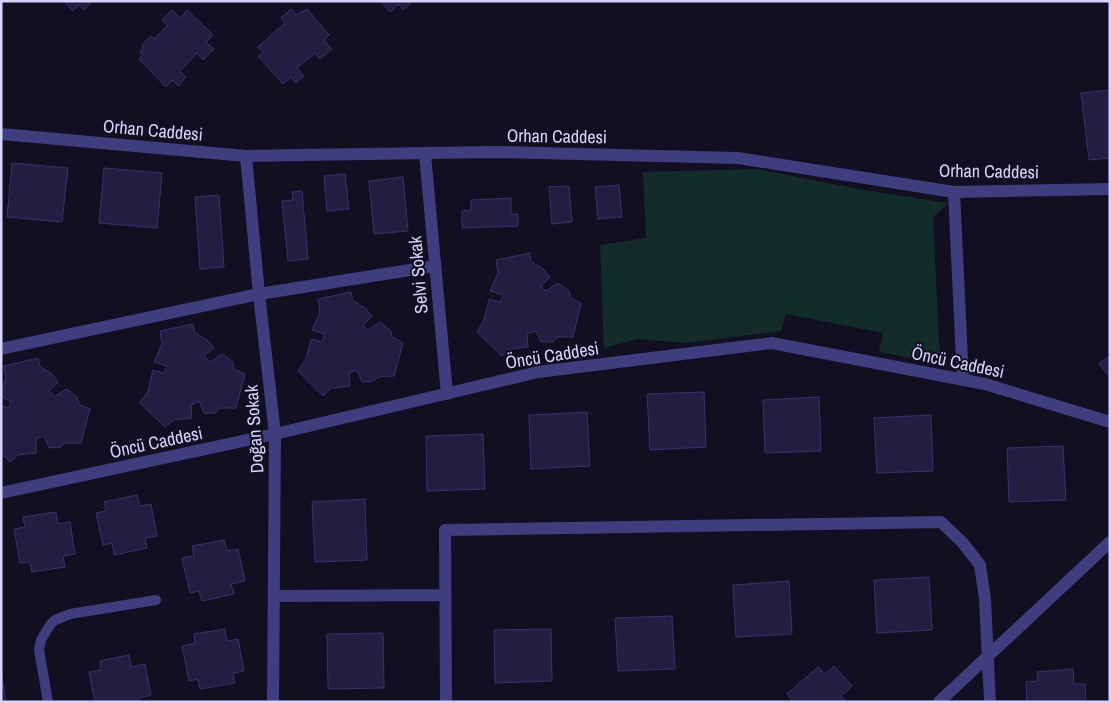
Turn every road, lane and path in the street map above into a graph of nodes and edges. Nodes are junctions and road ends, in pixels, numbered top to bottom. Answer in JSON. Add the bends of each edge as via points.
{"nodes":[{"id":1,"x":1,"y":134,"type":"edge"},
{"id":2,"x":425,"y":154,"type":"junction"},
{"id":3,"x":246,"y":156,"type":"junction"},
{"id":4,"x":1110,"y":188,"type":"edge"},
{"id":5,"x":954,"y":192,"type":"junction"},
{"id":6,"x":435,"y":266,"type":"junction"},
{"id":7,"x":259,"y":294,"type":"junction"},
{"id":8,"x":1,"y":349,"type":"edge"},
{"id":9,"x":963,"y":380,"type":"junction"},
{"id":10,"x":447,"y":394,"type":"junction"},
{"id":11,"x":1110,"y":422,"type":"edge"},
{"id":12,"x":275,"y":434,"type":"junction"},
{"id":13,"x":1,"y":493,"type":"edge"},
{"id":14,"x":1110,"y":542,"type":"edge"},
{"id":15,"x":446,"y":595,"type":"junction"},
{"id":16,"x":275,"y":596,"type":"junction"},
{"id":17,"x":156,"y":600,"type":"dead end"},
{"id":18,"x":988,"y":657,"type":"junction"},
{"id":19,"x":48,"y":702,"type":"edge"},
{"id":20,"x":273,"y":702,"type":"edge"},
{"id":21,"x":446,"y":702,"type":"edge"},
{"id":22,"x":939,"y":702,"type":"edge"},
{"id":23,"x":990,"y":702,"type":"edge"}],
"edges":[{"from":1,"to":3,"type":"street","name":"Orhan Caddesi"},
{"from":2,"to":3,"type":"street","name":"Orhan Caddesi"},
{"from":2,"to":5,"type":"street","name":"Orhan Caddesi","via":[[496,152],[738,158]]},
{"from":2,"to":6,"type":"street","name":"Selvi Sokak"},
{"from":3,"to":7,"type":"street","name":"Doğan Sokak"},
{"from":4,"to":5,"type":"street","name":"Orhan Caddesi"},
{"from":5,"to":9,"type":"street"},
{"from":6,"to":7,"type":"street"},
{"from":6,"to":10,"type":"street","name":"Selvi Sokak"},
{"from":7,"to":8,"type":"street"},
{"from":7,"to":12,"type":"street","name":"Doğan Sokak"},
{"from":9,"to":10,"type":"street","name":"Öncü Caddesi","via":[[772,343],[538,372]]},
{"from":9,"to":11,"type":"street","name":"Öncü Caddesi"},
{"from":10,"to":12,"type":"street","name":"Öncü Caddesi"},
{"from":12,"to":13,"type":"street","name":"Öncü Caddesi"},
{"from":12,"to":16,"type":"street","name":"Doğan Sokak"},
{"from":14,"to":18,"type":"street"},
{"from":15,"to":16,"type":"street"},
{"from":15,"to":18,"type":"street","via":[[445,530],[942,522],[980,565]]},
{"from":15,"to":21,"type":"street"},
{"from":16,"to":20,"type":"street","name":"Doğan Sokak"},
{"from":17,"to":19,"type":"lane","via":[[70,614],[50,624],[41,640],[40,650]]},
{"from":18,"to":22,"type":"street"},
{"from":18,"to":23,"type":"street"}]}
